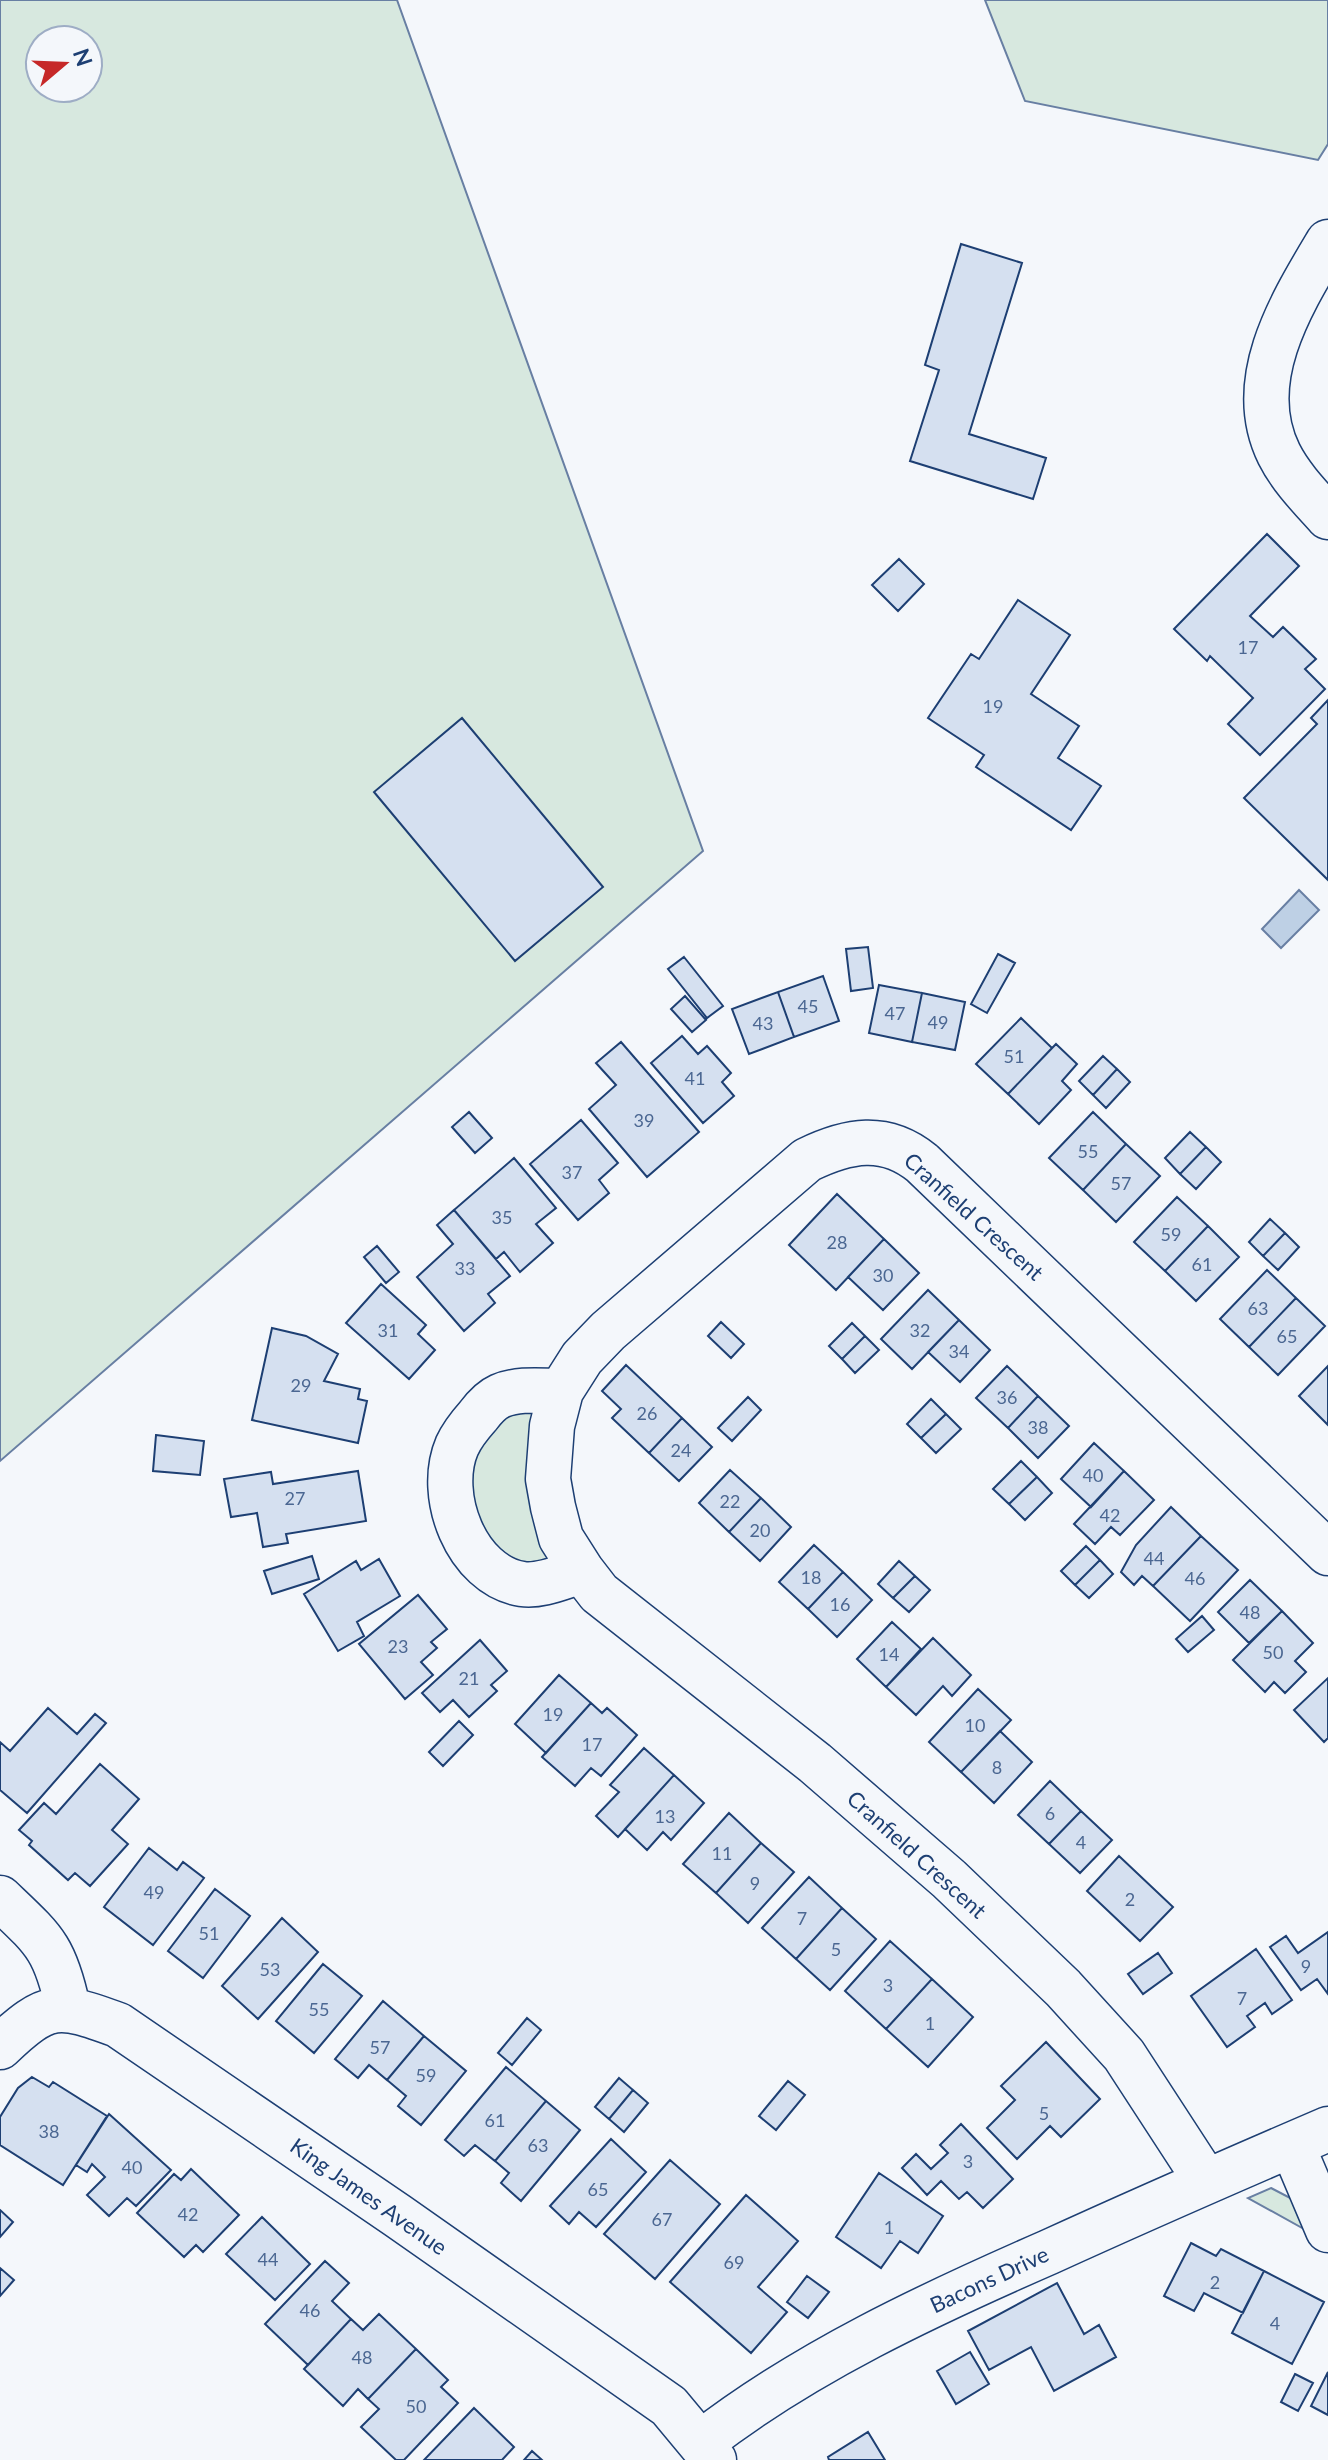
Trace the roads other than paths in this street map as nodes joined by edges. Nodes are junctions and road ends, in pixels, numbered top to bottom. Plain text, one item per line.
1 (1328, 242) edge
2 (1328, 517) edge
3 (561, 1391) junction
4 (1328, 1553) edge
5 (582, 1571) junction
6 (0, 1898) edge
7 (68, 2008) junction
8 (0, 2047) edge
9 (1310, 2137) edge
10 (1206, 2181) junction
11 (1328, 2230) edge
12 (708, 2451) edge

1 - 2 street
3 - 4 street, Cranfield Crescent
3 - 5 street, Cranfield Crescent
3 - 5 street
5 - 10 street, Cranfield Crescent
6 - 7 street
7 - 8 street
7 - 12 street, King James Avenue
9 - 10 street, Bacons Drive
9 - 11 street, Bacons Drive
10 - 12 street, Bacons Drive

